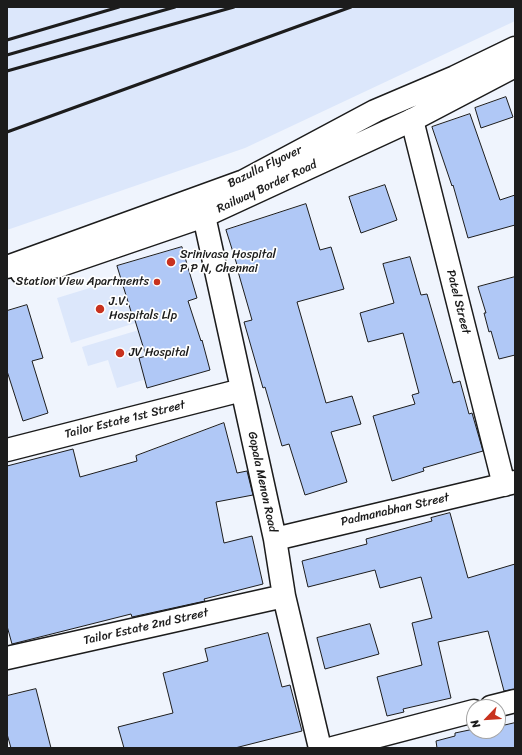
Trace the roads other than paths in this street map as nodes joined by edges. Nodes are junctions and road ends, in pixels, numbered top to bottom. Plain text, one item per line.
1 (515, 48) edge
2 (515, 66) edge
3 (412, 120) junction
4 (204, 216) junction
5 (12, 268) edge
6 (242, 390) junction
7 (7, 450) edge
8 (509, 484) edge
9 (275, 539) junction
10 (284, 596) junction
11 (7, 658) edge
12 (466, 713) edge
13 (320, 748) edge
14 (333, 748) edge

1 - 5 street, Bazulla Flyover
2 - 3 street, Railway Border Road
3 - 4 street, Railway Border Road
3 - 8 street, Patel Street
4 - 5 street, Railway Border Road
4 - 6 street, Gopala Menon Road
6 - 7 street, Tailor Estate 1st Street
6 - 9 street, Gopala Menon Road
8 - 9 street, Padmanabhan Street
9 - 10 street, Gopala Menon Road
10 - 11 street, Tailor Estate 2nd Street
10 - 13 street, Gopala Menon Road
12 - 14 street

